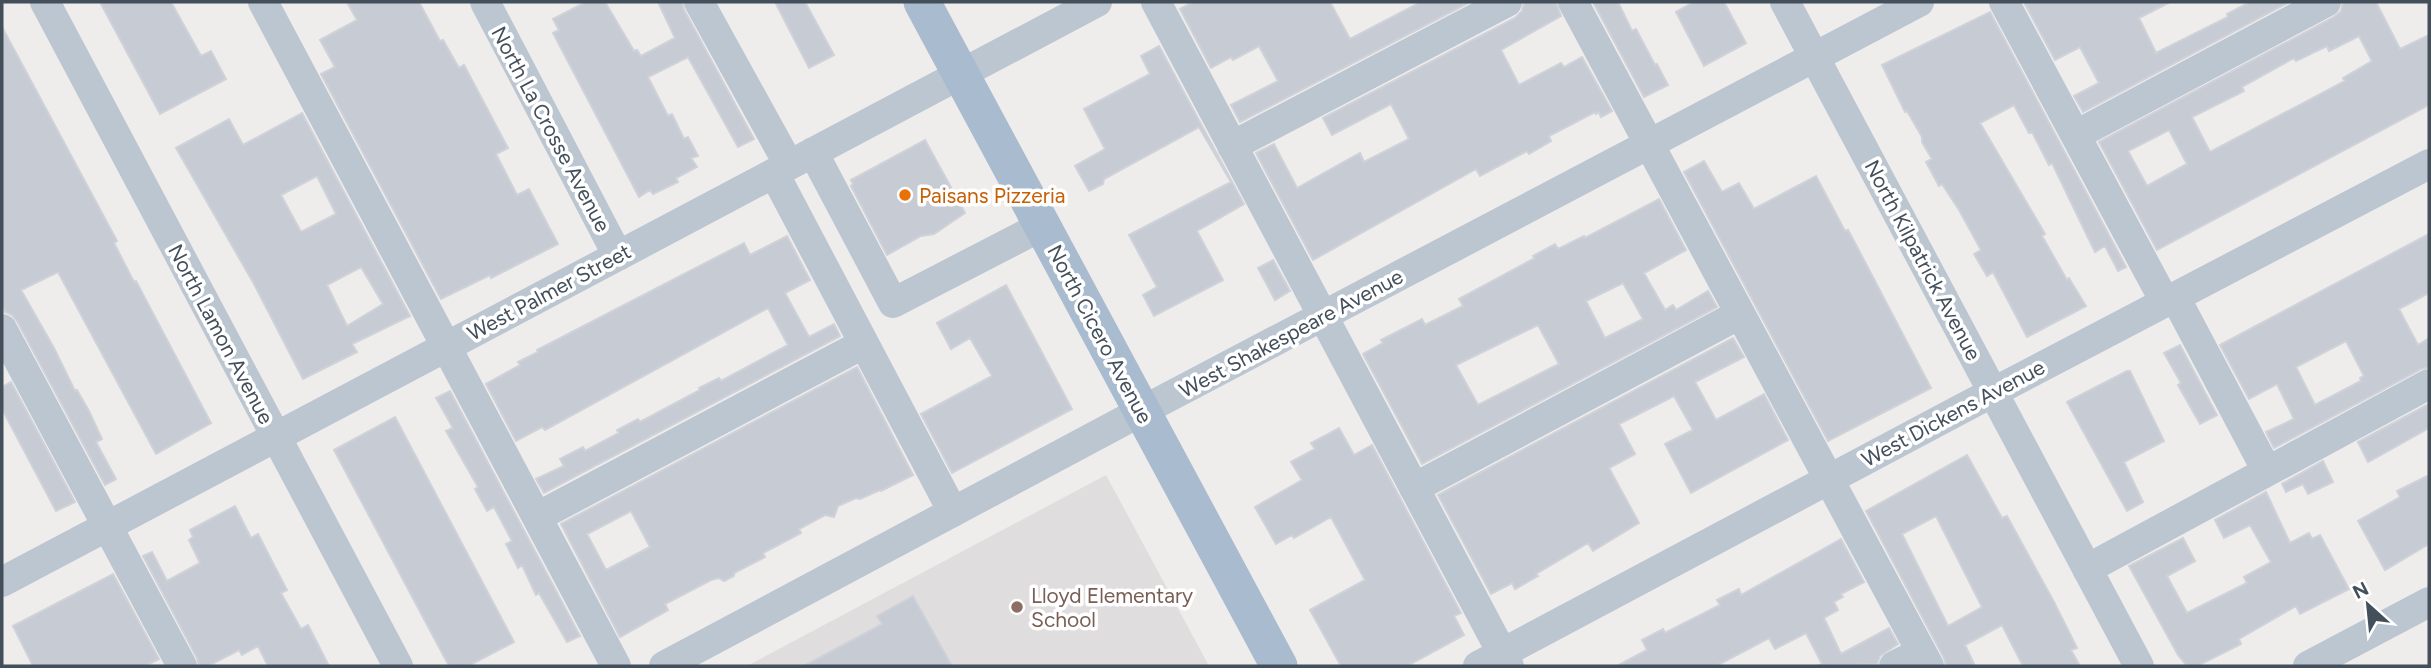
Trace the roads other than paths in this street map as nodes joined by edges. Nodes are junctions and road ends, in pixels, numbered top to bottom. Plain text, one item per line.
1 (45, 2) edge
2 (263, 2) edge
3 (485, 2) edge
4 (699, 2) edge
5 (922, 2) edge
6 (1097, 2) edge
7 (1156, 2) edge
8 (1507, 2) edge
9 (1573, 2) edge
10 (1785, 2) edge
11 (1919, 2) edge
12 (2004, 2) edge
13 (2326, 2) edge
14 (1815, 57) junction
15 (961, 74) junction
16 (2076, 135) junction
17 (1650, 144) junction
18 (1232, 146) junction
19 (792, 163) junction
20 (2426, 175) edge
21 (1042, 226) junction
22 (618, 256) junction
23 (2170, 299) junction
24 (1741, 314) junction
25 (1323, 316) junction
26 (2, 330) edge
27 (863, 344) junction
28 (446, 347) junction
29 (2429, 384) edge
30 (1993, 392) junction
31 (1142, 411) junction
32 (276, 437) junction
33 (2267, 471) junction
34 (1829, 479) junction
35 (1414, 488) junction
36 (953, 512) junction
37 (537, 517) junction
38 (107, 527) junction
39 (2087, 569) junction
40 (2, 582) edge
41 (2429, 602) edge
42 (1925, 659) edge
43 (1497, 662) edge
44 (182, 666) edge
45 (398, 666) edge
46 (616, 666) edge
47 (664, 666) edge
48 (1279, 666) edge
49 (1895, 666) edge
50 (2139, 666) edge
51 (2308, 666) edge

1 - 32 street, North Lamon Avenue
2 - 28 street
3 - 22 street, North La Crosse Avenue
4 - 19 street
5 - 15 main road, North Cicero Avenue
6 - 15 street, West Palmer Street
7 - 18 street
8 - 18 street
9 - 17 street
10 - 14 street, North Kilpatrick Avenue
11 - 14 street, West Shakespeare Avenue
12 - 16 street
13 - 16 street
14 - 17 street, West Shakespeare Avenue
14 - 30 street, North Kilpatrick Avenue
15 - 19 street, West Palmer Street
15 - 21 main road, North Cicero Avenue
16 - 23 street
17 - 24 street
17 - 25 street, West Shakespeare Avenue
18 - 25 street
19 - 21 street
19 - 22 street, West Palmer Street
19 - 27 street
20 - 23 street, West Dickens Avenue
21 - 31 main road, North Cicero Avenue
22 - 28 street, West Palmer Street
23 - 30 street, West Dickens Avenue
23 - 33 street
24 - 34 street
24 - 35 street
25 - 31 street, West Shakespeare Avenue
25 - 35 street
26 - 38 street
27 - 36 street
27 - 37 street
28 - 32 street, West Palmer Street
28 - 37 street
29 - 33 street
30 - 34 street, West Dickens Avenue
30 - 39 street, North Kilpatrick Avenue
31 - 36 street, West Shakespeare Avenue
31 - 48 main road, North Cicero Avenue
32 - 38 street, West Palmer Street
32 - 45 street, North Lamon Avenue
33 - 39 street
34 - 42 street
34 - 43 street, West Dickens Avenue
35 - 43 street
36 - 47 street, West Shakespeare Avenue
37 - 46 street
38 - 40 street, West Palmer Street
38 - 44 street
39 - 50 street, North Kilpatrick Avenue
41 - 51 street
42 - 49 street

